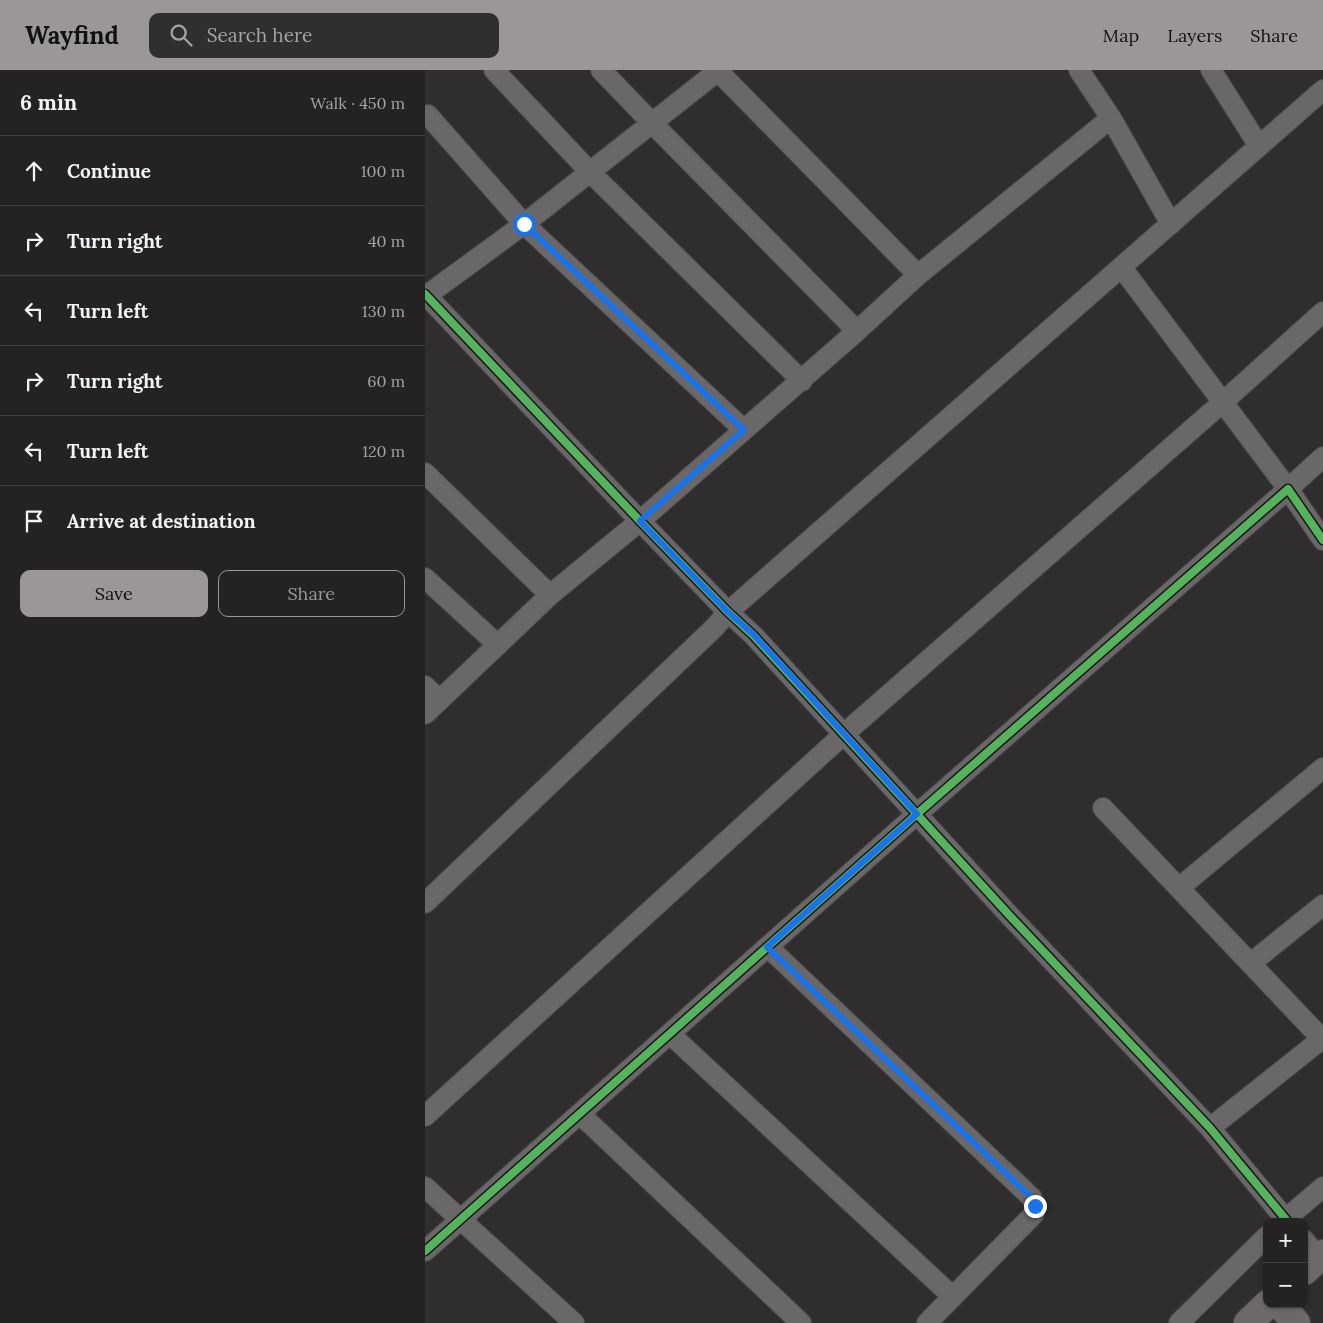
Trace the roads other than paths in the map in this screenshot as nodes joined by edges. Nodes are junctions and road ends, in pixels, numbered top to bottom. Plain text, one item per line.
1 (494, 70) edge
2 (601, 70) edge
3 (718, 70) edge
4 (1079, 70) edge
5 (1211, 70) edge
6 (1323, 90) edge
7 (429, 115) dead end
8 (1111, 118) junction
9 (652, 123) junction
10 (1259, 146) junction
11 (590, 172) junction
12 (524, 224) junction
13 (1171, 224) junction
14 (1122, 268) junction
15 (918, 275) junction
16 (426, 295) edge
17 (1323, 312) edge
18 (857, 331) junction
19 (802, 381) junction
20 (1223, 402) junction
21 (744, 430) junction
22 (1323, 457) edge
23 (425, 473) edge
24 (1288, 489) junction
25 (640, 521) junction
26 (1323, 540) edge
27 (425, 578) edge
28 (550, 595) junction
29 (728, 612) junction
30 (498, 645) junction
31 (430, 700) edge
32 (844, 734) junction
33 (1323, 768) edge
34 (1103, 808) dead end
35 (917, 814) junction
36 (1179, 888) junction
37 (425, 903) edge
38 (1323, 905) edge
39 (767, 947) junction
40 (1251, 963) junction
41 (670, 1034) junction
42 (1323, 1038) edge
43 (580, 1114) junction
44 (425, 1116) edge
45 (1210, 1128) junction
46 (425, 1187) edge
47 (1323, 1187) edge
48 (1283, 1218) edge
49 (1288, 1218) edge
50 (461, 1220) junction
51 (1263, 1240) edge
52 (425, 1251) edge
53 (953, 1297) junction
54 (1264, 1308) edge
55 (1283, 1308) edge
56 (574, 1323) edge
57 (801, 1323) edge
58 (927, 1323) edge
59 (1179, 1323) edge
60 (1248, 1323) edge
61 (1296, 1323) edge

1 - 11 street
2 - 9 street
3 - 9 street
3 - 15 street
4 - 8 street
5 - 10 street
6 - 10 street
7 - 12 street
8 - 13 street
8 - 15 street
9 - 11 street
9 - 18 street
10 - 13 street
11 - 12 street
11 - 19 street
12 - 16 street
12 - 21 street
13 - 14 street
14 - 20 street
14 - 29 street
15 - 18 street
16 - 25 street
17 - 20 street
18 - 19 street
19 - 21 street
20 - 24 street
20 - 32 street
21 - 25 street
22 - 24 street
23 - 28 street
24 - 26 street
24 - 35 street
25 - 28 street
25 - 29 street
27 - 30 street
28 - 30 street
29 - 32 street
29 - 37 street
30 - 31 street
32 - 35 street
32 - 44 street
33 - 36 street
34 - 36 street
35 - 39 street
35 - 45 street
36 - 40 street
38 - 40 street
39 - 41 street
39 - 53 street
40 - 42 street
41 - 43 street
41 - 53 street
42 - 45 street
43 - 50 street
43 - 57 street
45 - 48 street
46 - 50 street
47 - 49 street
50 - 52 street
50 - 56 street
51 - 59 street
53 - 58 street
54 - 60 main road
55 - 61 main road

